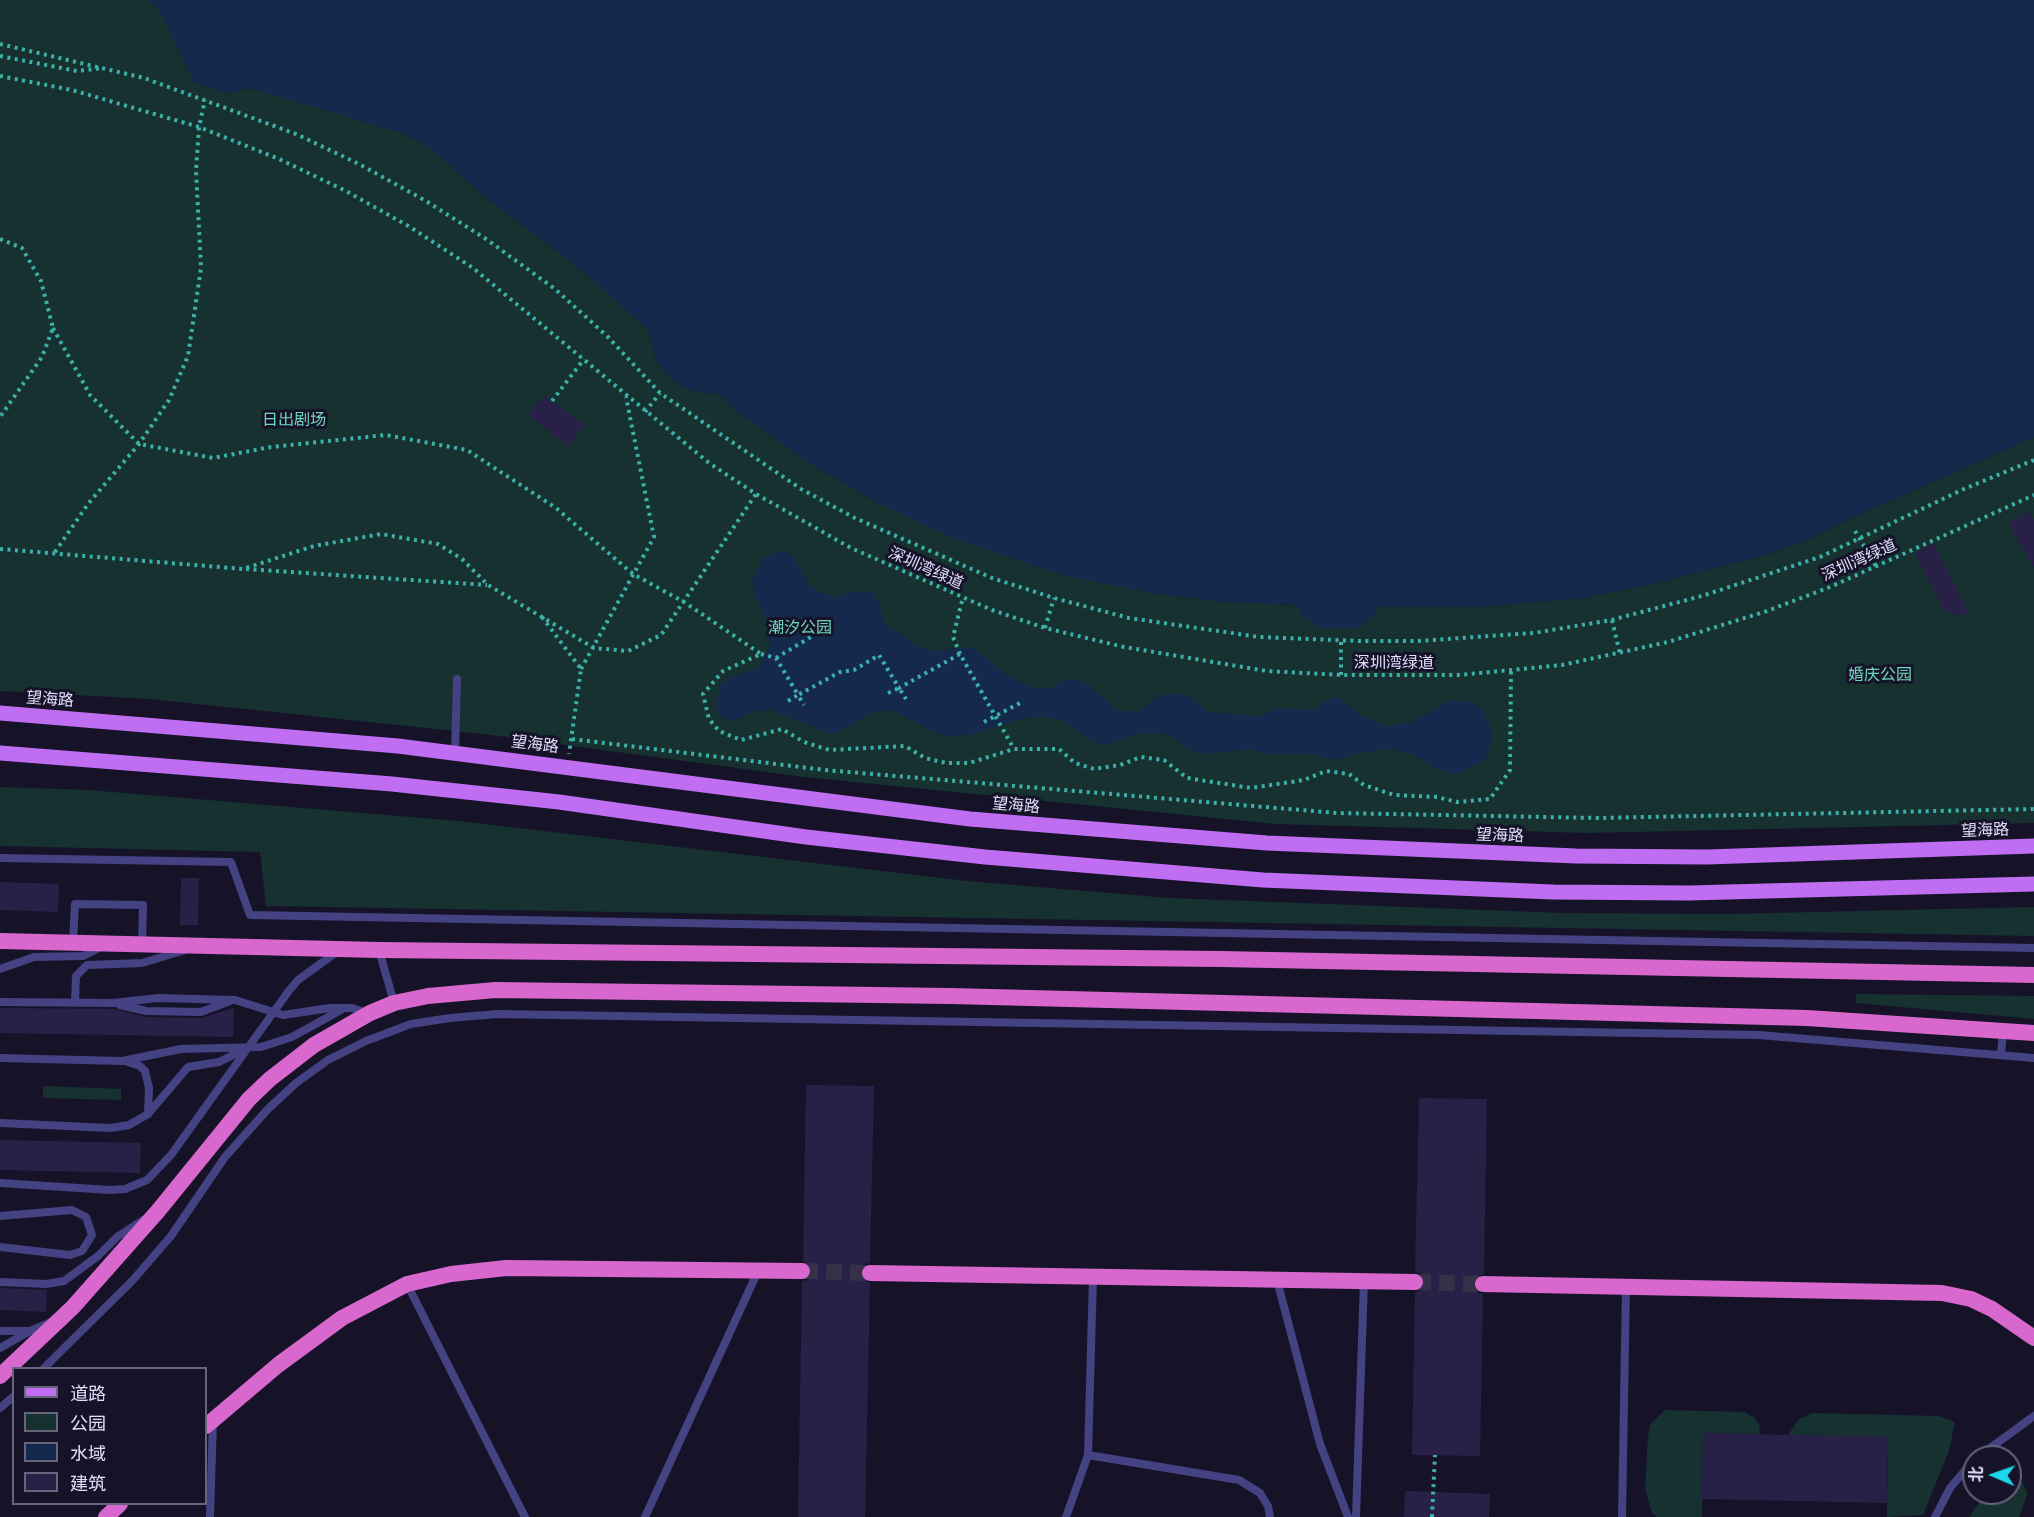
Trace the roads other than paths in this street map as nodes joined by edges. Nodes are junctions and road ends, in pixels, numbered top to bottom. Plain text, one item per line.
1 (457, 679) dead end
2 (0, 713) edge
3 (0, 753) edge
4 (455, 753) junction
5 (2034, 846) edge
6 (0, 858) edge
7 (2034, 884) edge
8 (0, 941) edge
9 (73, 943) junction
10 (107, 944) junction
11 (142, 944) junction
12 (200, 946) junction
13 (2034, 948) edge
14 (340, 949) junction
15 (379, 950) junction
16 (0, 969) edge
17 (2034, 975) edge
18 (235, 1000) junction
19 (75, 1001) junction
20 (0, 1002) edge
21 (113, 1003) junction
22 (394, 1003) junction
23 (344, 1008) junction
24 (274, 1012) junction
25 (370, 1013) junction
26 (2003, 1030) junction
27 (2034, 1033) edge
28 (246, 1049) junction
29 (2001, 1055) junction
30 (0, 1058) edge
31 (2034, 1058) edge
32 (122, 1061) junction
33 (148, 1114) junction
34 (0, 1123) edge
35 (0, 1183) edge
36 (158, 1211) junction
37 (0, 1216) edge
38 (0, 1247) edge
39 (758, 1271) junction
40 (802, 1271) tunnel mouth
41 (870, 1273) tunnel mouth
42 (1093, 1277) junction
43 (1277, 1280) junction
44 (1364, 1281) junction
45 (0, 1282) edge
46 (1415, 1282) tunnel mouth
47 (407, 1284) junction
48 (1484, 1284) tunnel mouth
49 (1626, 1286) junction
50 (73, 1307) junction
51 (0, 1330) edge
52 (30, 1331) junction
53 (2034, 1338) edge
54 (0, 1348) edge
55 (45, 1367) edge
56 (0, 1376) edge
57 (12, 1398) edge
58 (0, 1408) edge
59 (2034, 1416) edge
60 (209, 1423) edge
61 (1994, 1445) edge
62 (1088, 1455) junction
63 (1962, 1474) edge
64 (118, 1505) edge
65 (106, 1517) edge
66 (210, 1517) edge
67 (525, 1517) edge
68 (645, 1517) edge
69 (1065, 1517) edge
70 (1270, 1517) edge
71 (1348, 1517) edge
72 (1356, 1517) edge
73 (1623, 1517) edge
74 (1935, 1517) edge

1 - 4 lane
2 - 4 main road, 望海路
3 - 7 main road
4 - 5 main road, 望海路
6 - 13 lane
8 - 9 highway
9 - 10 highway
9 - 11 lane
10 - 11 highway
10 - 16 lane
11 - 12 highway
12 - 14 highway
12 - 19 lane
14 - 15 highway
14 - 24 lane
15 - 17 highway
15 - 22 lane
18 - 21 lane
18 - 21 lane
18 - 24 lane
19 - 20 lane
19 - 21 lane
22 - 25 highway
22 - 26 highway
23 - 24 lane
23 - 25 lane
23 - 28 lane
24 - 28 lane
25 - 36 highway
26 - 27 highway
26 - 29 lane
28 - 32 lane
28 - 33 lane
28 - 35 lane
29 - 31 lane
29 - 55 lane
30 - 32 lane
32 - 33 lane
33 - 34 lane
36 - 45 lane
36 - 50 highway
37 - 38 lane
39 - 40 highway
39 - 47 highway
39 - 68 lane
41 - 42 highway
42 - 43 highway
42 - 62 lane
43 - 44 highway
43 - 71 lane
44 - 46 highway
44 - 72 lane
47 - 60 highway
47 - 67 lane
48 - 49 highway
49 - 53 highway
49 - 73 lane
50 - 52 lane
50 - 56 highway
51 - 52 lane
52 - 54 lane
57 - 58 lane
59 - 61 lane
60 - 66 lane
62 - 69 lane
62 - 70 lane
63 - 74 lane
64 - 65 highway

